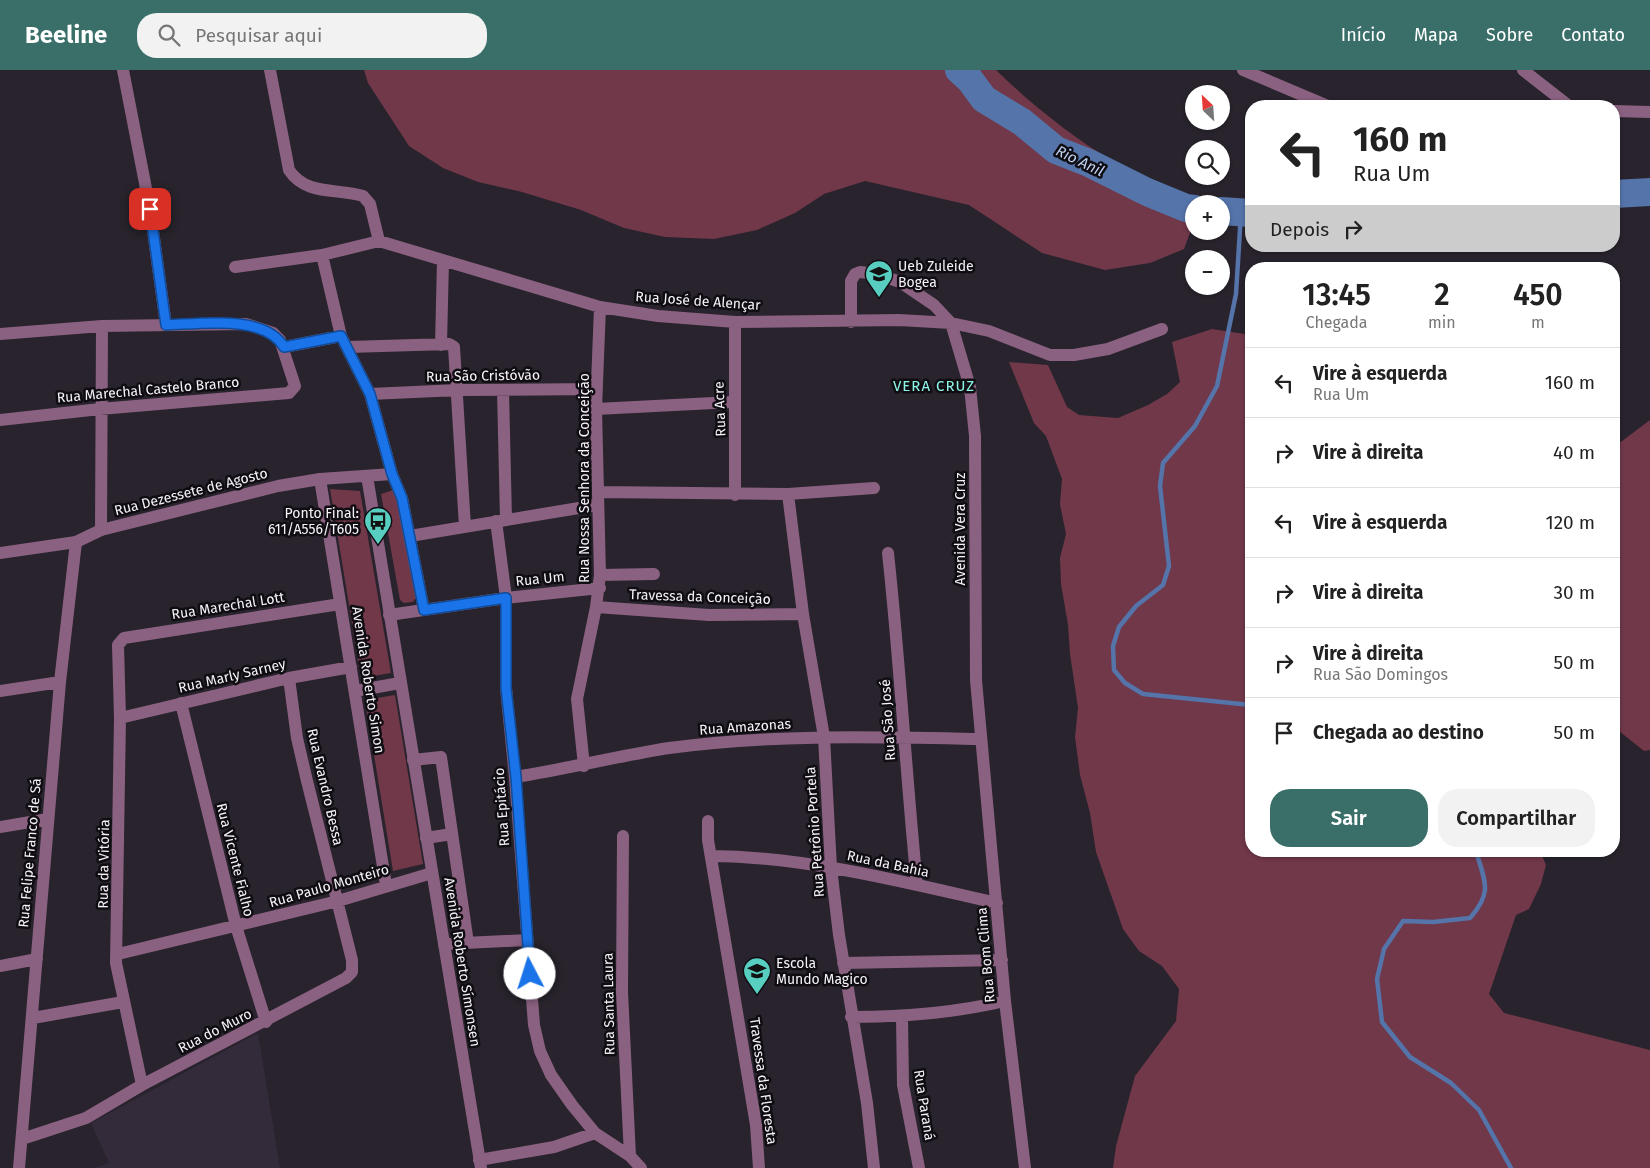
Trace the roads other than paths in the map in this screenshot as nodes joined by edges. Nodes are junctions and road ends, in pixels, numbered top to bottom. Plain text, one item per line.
1 (123, 70) edge
2 (270, 70) edge
3 (1243, 70) edge
4 (1523, 70) edge
5 (1314, 100) edge
6 (1561, 100) edge
7 (1620, 112) edge
8 (1650, 112) edge
9 (379, 241) junction
10 (322, 255) junction
11 (443, 260) junction
12 (235, 267) dead end
13 (600, 307) junction
14 (735, 322) junction
15 (851, 322) junction
16 (951, 323) junction
17 (166, 325) junction
18 (102, 326) junction
19 (1162, 329) dead end
20 (0, 334) edge
21 (344, 342) junction
22 (441, 344) junction
23 (284, 347) junction
24 (597, 389) junction
25 (458, 390) junction
26 (503, 390) junction
27 (370, 394) junction
28 (733, 402) junction
29 (100, 409) junction
30 (596, 409) junction
31 (0, 420) edge
32 (392, 474) junction
33 (367, 476) junction
34 (320, 480) junction
35 (874, 488) dead end
36 (788, 494) junction
37 (735, 495) junction
38 (598, 499) junction
39 (501, 520) junction
40 (465, 527) junction
41 (101, 530) junction
42 (410, 536) junction
43 (76, 542) junction
44 (888, 552) dead end
45 (0, 553) edge
46 (654, 574) dead end
47 (600, 575) junction
48 (600, 588) junction
49 (506, 598) junction
50 (340, 604) junction
51 (596, 607) junction
52 (424, 610) junction
53 (803, 614) junction
54 (389, 615) junction
55 (120, 640) joint
56 (351, 667) junction
57 (289, 678) junction
58 (60, 682) junction
59 (400, 684) junction
60 (0, 691) edge
61 (355, 692) junction
62 (181, 703) junction
63 (120, 718) junction
64 (824, 737) junction
65 (905, 738) junction
66 (980, 739) junction
67 (413, 760) junction
68 (584, 766) junction
69 (516, 777) junction
70 (48, 819) junction
71 (708, 821) dead end
72 (0, 828) edge
73 (452, 834) junction
74 (623, 836) dead end
75 (426, 838) junction
76 (712, 856) junction
77 (831, 868) junction
78 (432, 873) junction
79 (386, 885) junction
80 (917, 885) junction
81 (338, 901) junction
82 (997, 902) junction
83 (236, 926) junction
84 (527, 940) junction
85 (468, 943) junction
86 (444, 944) junction
87 (118, 954) junction
88 (37, 959) junction
89 (1002, 960) junction
90 (843, 963) junction
91 (0, 966) edge
92 (1005, 1001) junction
93 (123, 1002) junction
94 (851, 1017) junction
95 (902, 1017) junction
96 (33, 1018) junction
97 (266, 1022) junction
98 (142, 1085) junction
99 (595, 1133) junction
100 (22, 1139) junction
101 (630, 1156) junction
102 (480, 1164) edge
103 (19, 1168) edge
104 (641, 1168) edge
105 (759, 1168) edge
106 (874, 1168) edge
107 (919, 1168) edge
108 (1025, 1168) edge

1 - 17 street
2 - 9 street
3 - 5 street
4 - 6 street
7 - 8 street
9 - 10 street
9 - 11 street, Rua José de Alençar
10 - 12 street
10 - 21 street
11 - 13 street, Rua José de Alençar
11 - 22 street
13 - 14 street, Rua José de Alençar
13 - 24 street, Rua Nossa Senhora da Conceição
14 - 15 street, Rua José de Alençar
14 - 28 street, Rua Acre
15 - 16 street, Rua José de Alençar
15 - 16 street
16 - 19 street, Rua José de Alençar
16 - 66 street, Avenida Vera Cruz
17 - 18 street
17 - 23 street
18 - 20 street
18 - 29 street
21 - 22 street
21 - 23 street
21 - 27 street
22 - 25 street
23 - 29 street, Rua Marechal Castelo Branco
24 - 26 street, Rua São Cristóvão
24 - 30 street, Rua Nossa Senhora da Conceição
25 - 26 street, Rua São Cristóvão
25 - 27 street, Rua São Cristóvão
25 - 40 street
26 - 39 street, Rua Epitácio
27 - 32 street
28 - 30 street
28 - 37 street, Rua Acre
29 - 31 street, Rua Marechal Castelo Branco
29 - 41 street
30 - 38 street, Rua Nossa Senhora da Conceição
32 - 33 street, Rua Dezessete de Agosto
32 - 42 street
33 - 34 street, Rua Dezessete de Agosto
33 - 54 street, Avenida Roberto Símonsen
34 - 41 street, Rua Dezessete de Agosto
34 - 50 street, Avenida Roberto Simon
35 - 36 street
36 - 37 street
36 - 53 street, Rua Petrônio Portela
37 - 38 street
38 - 39 street
38 - 47 street, Rua Nossa Senhora da Conceição
39 - 40 street
39 - 49 street, Rua Epitácio
40 - 42 street
41 - 43 street, Rua Dezessete de Agosto
42 - 52 street
43 - 45 street, Rua Dezessete de Agosto
43 - 58 street, Rua Felipe Franco de Sá
44 - 65 street, Rua São José
46 - 47 street
47 - 48 street, Rua Nossa Senhora da Conceição
48 - 49 street, Rua Um
48 - 51 street, Rua Nossa Senhora da Conceição
49 - 52 street, Rua Um
49 - 69 street, Rua Epitácio
50 - 55 street, Rua Marechal Lott
50 - 56 street, Avenida Roberto Simon
51 - 53 street, Travessa da Conceição
51 - 68 street, Rua Nossa Senhora da Conceição
52 - 54 street
53 - 64 street, Rua Petrônio Portela
54 - 59 street, Avenida Roberto Símonsen
55 - 63 street, Rua da Vitória
56 - 57 street, Rua Marly Sarney
56 - 61 street, Avenida Roberto Simon
57 - 62 street, Rua Marly Sarney
57 - 81 street, Rua Evandro Bessa
58 - 60 street
58 - 70 street, Rua Felipe Franco de Sá
59 - 61 street
59 - 67 street, Avenida Roberto Símonsen
61 - 79 street, Avenida Roberto Simon
62 - 63 street, Rua Marly Sarney
62 - 83 street, Rua Vicente Fialho
63 - 87 street, Rua da Vitória
64 - 65 street, Rua Amazonas
64 - 68 street, Rua Amazonas
64 - 77 street, Rua Petrônio Portela
65 - 66 street, Rua Amazonas
65 - 80 street, Rua São José
66 - 82 street, Rua Bom Clima
67 - 73 street, Avenida Roberto Símonsen
67 - 75 street, Avenida Roberto Símonsen
68 - 69 street, Rua Amazonas
69 - 84 street, Rua Epitácio
70 - 72 street
70 - 88 street, Rua Felipe Franco de Sá
71 - 76 street, Travessa da Floresta
73 - 75 street
73 - 85 street, Avenida Roberto Símonsen
74 - 101 street, Rua Santa Laura
75 - 78 street, Avenida Roberto Símonsen
76 - 77 street, Rua da Bahia
76 - 105 street, Travessa da Floresta
77 - 80 street, Rua da Bahia
77 - 90 street, Rua Petrônio Portela
78 - 79 street, Rua Paulo Monteiro
78 - 86 street, Avenida Roberto Símonsen
79 - 81 street, Rua Paulo Monteiro
80 - 82 street, Rua da Bahia
81 - 83 street, Rua Paulo Monteiro
81 - 97 street, Rua do Muro
82 - 89 street, Rua Bom Clima
83 - 87 street, Rua Paulo Monteiro
83 - 97 street, Rua Vicente Fialho
84 - 85 street
84 - 99 street, Rua Epitácio
85 - 86 street
86 - 102 street, Avenida Roberto Símonsen
87 - 93 street, Rua da Vitória
88 - 91 street
88 - 96 street, Rua Felipe Franco de Sá
89 - 90 street
89 - 92 street, Rua Bom Clima
90 - 94 street, Rua Petrônio Portela
92 - 95 street
92 - 108 street, Rua Bom Clima
93 - 96 street
93 - 98 street, Rua da Vitória
94 - 95 street
94 - 106 street, Rua Petrônio Portela
95 - 107 street, Rua Paraná
96 - 100 street, Rua Felipe Franco de Sá
97 - 98 street, Rua do Muro
98 - 100 street, Rua do Muro
99 - 101 street
99 - 102 street
100 - 103 street, Rua Felipe Franco de Sá
101 - 104 street

